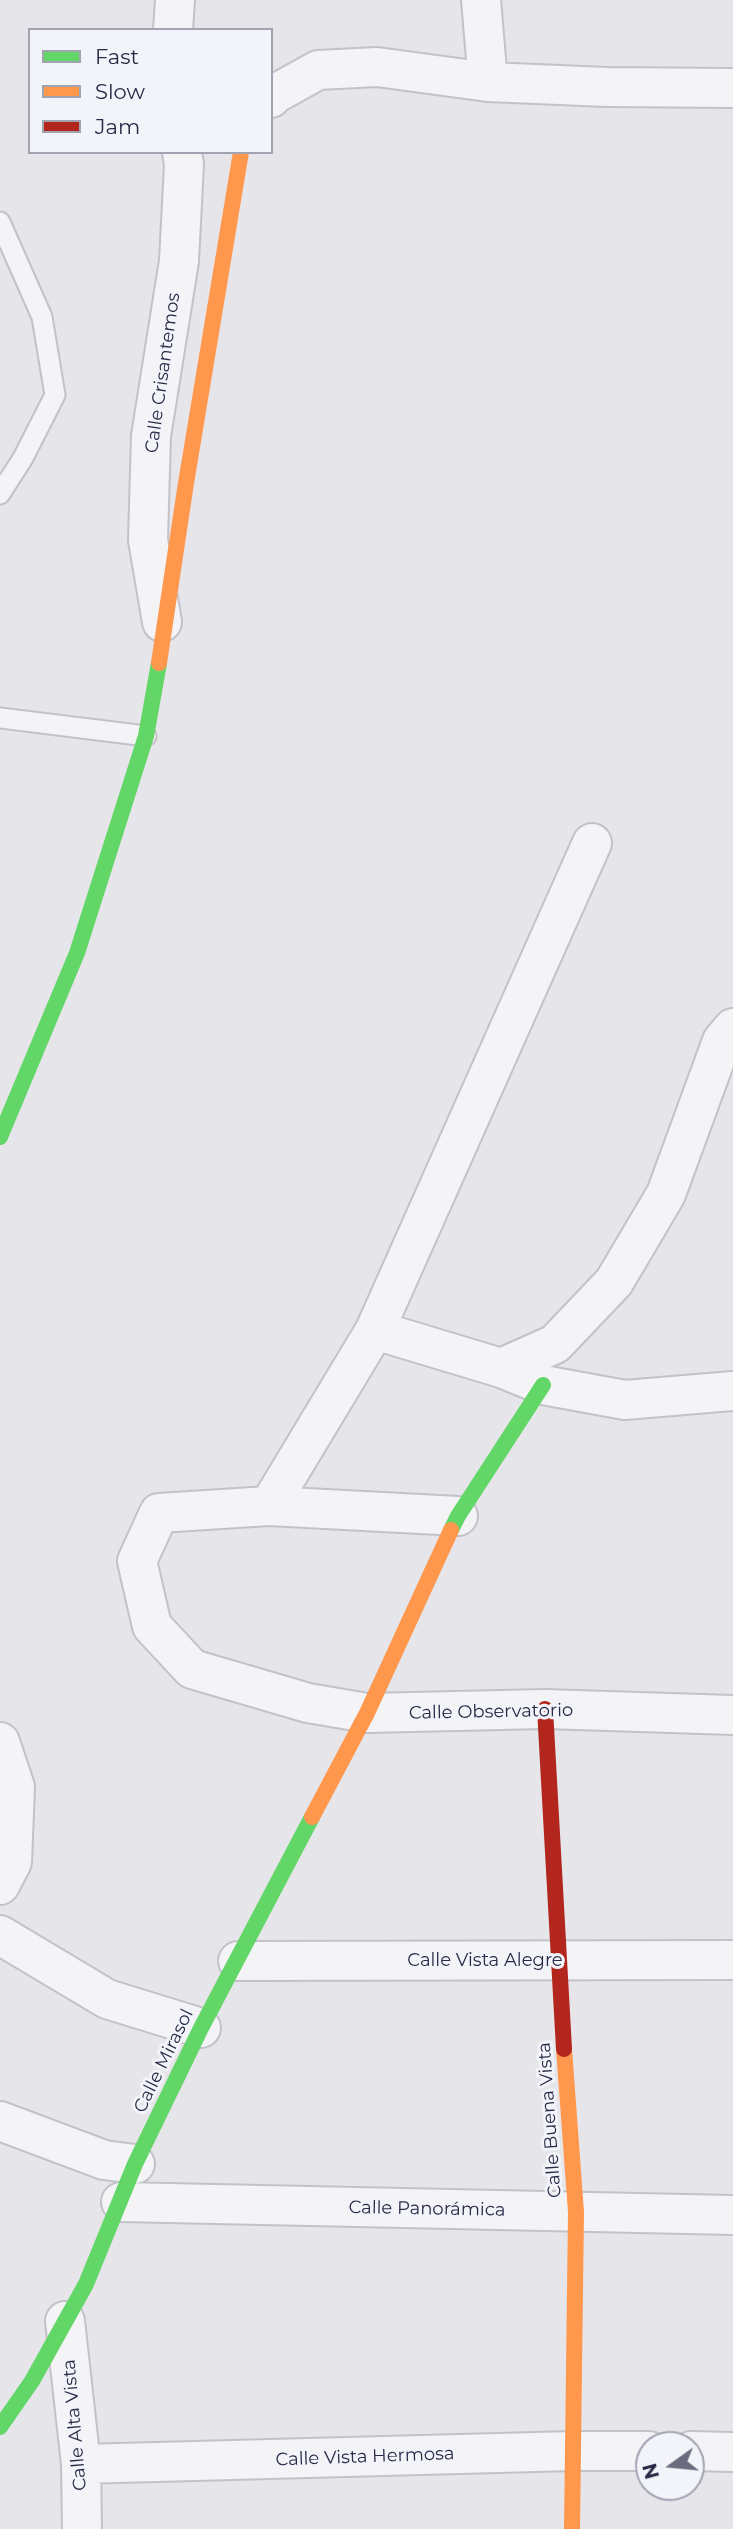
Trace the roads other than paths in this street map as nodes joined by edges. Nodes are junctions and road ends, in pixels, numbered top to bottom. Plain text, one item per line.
1 (175, 0) edge
2 (481, 0) edge
3 (173, 28) edge
4 (488, 82) junction
5 (733, 88) edge
6 (273, 95) edge
7 (182, 154) edge
8 (240, 154) edge
9 (0, 222) edge
10 (0, 494) edge
11 (164, 635) junction
12 (0, 718) edge
13 (146, 736) junction
14 (592, 844) dead end
15 (733, 1028) edge
16 (0, 1137) edge
17 (375, 1330) junction
18 (501, 1368) junction
19 (543, 1385) junction
20 (733, 1391) edge
21 (269, 1506) junction
22 (458, 1516) junction
23 (545, 1709) junction
24 (367, 1713) junction
25 (733, 1715) edge
26 (0, 1742) edge
27 (0, 1885) edge
28 (0, 1935) edge
29 (733, 1960) edge
30 (238, 1961) junction
31 (558, 1961) junction
32 (201, 2028) junction
33 (0, 2121) edge
34 (135, 2164) junction
35 (121, 2202) junction
36 (576, 2212) junction
37 (733, 2215) edge
38 (65, 2321) junction
39 (0, 2427) edge
40 (573, 2451) junction
41 (635, 2451) edge
42 (705, 2452) edge
43 (733, 2452) edge
44 (81, 2465) junction
45 (82, 2529) edge
46 (572, 2529) edge

1 - 3 street
2 - 4 street
4 - 5 street
4 - 6 street
7 - 11 street, Calle Crisantemos
8 - 11 street
9 - 10 lane
11 - 13 street
12 - 13 lane
13 - 16 street
14 - 17 street
15 - 18 street
17 - 18 street
17 - 21 street
18 - 19 street
19 - 20 street
19 - 22 street, Calle Mirasol
21 - 22 street
21 - 24 street, Calle Observatorio
22 - 24 street, Calle Mirasol
23 - 24 street, Calle Observatorio
23 - 25 street, Calle Observatorio
23 - 31 street, Calle Buena Vista
24 - 30 street, Calle Mirasol
26 - 27 street
28 - 32 street
29 - 31 street, Calle Vista Alegre
30 - 31 street, Calle Vista Alegre
30 - 32 street, Calle Mirasol
31 - 36 street, Calle Buena Vista
32 - 34 street, Calle Mirasol
33 - 34 street
34 - 35 street, Calle Mirasol
35 - 36 street, Calle Panorámica
35 - 38 street, Calle Mirasol
36 - 37 street, Calle Panorámica
36 - 40 street, Calle Buena Vista
38 - 39 street, Calle Mirasol
38 - 44 street, Calle Alta Vista
40 - 41 street, Calle Vista Hermosa
40 - 44 street, Calle Vista Hermosa
40 - 46 street, Calle Buena Vista
42 - 43 street
44 - 45 street, Calle Alta Vista

